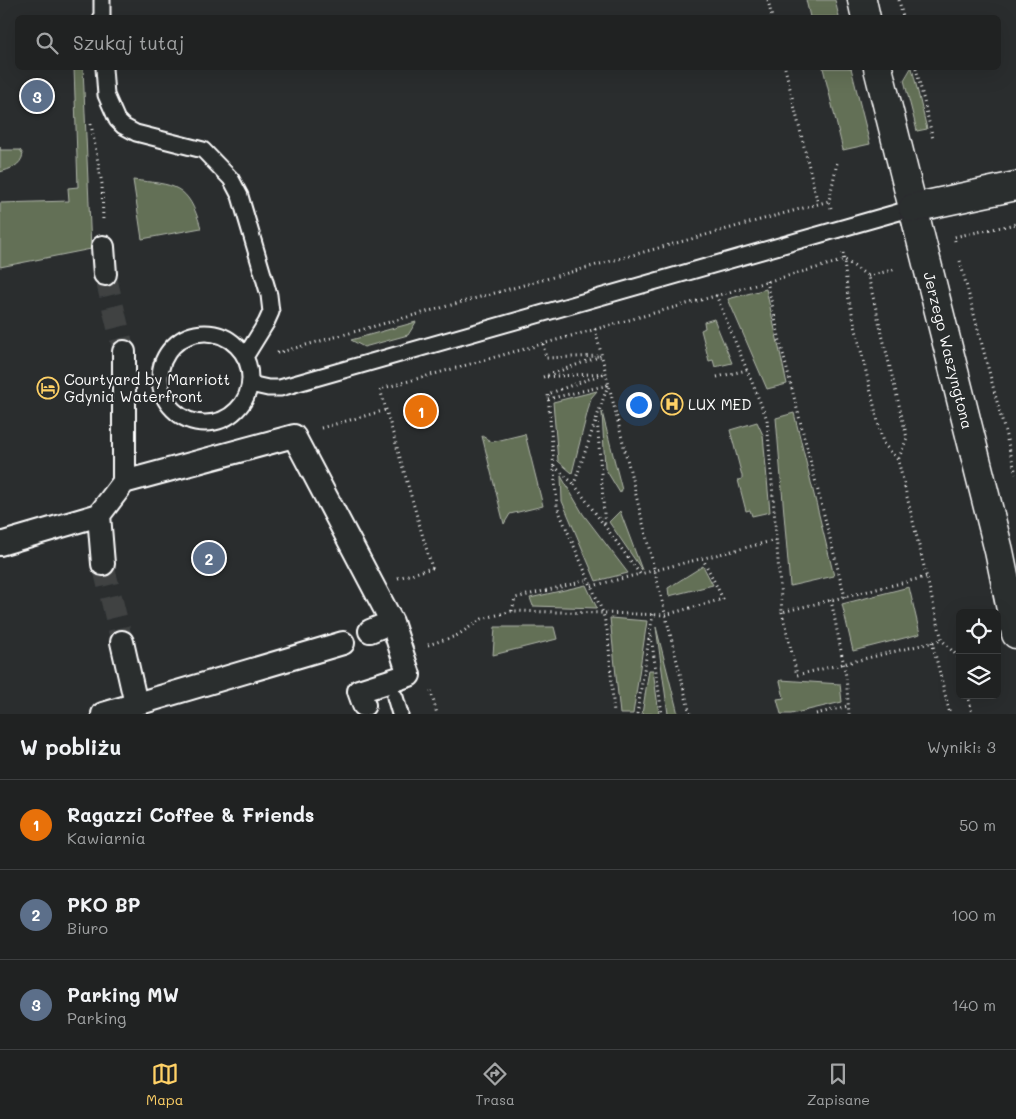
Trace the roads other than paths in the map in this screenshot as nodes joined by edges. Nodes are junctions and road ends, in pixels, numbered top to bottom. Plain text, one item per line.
1 (102, 0) edge
2 (862, 0) edge
3 (102, 15) edge
4 (865, 15) edge
5 (104, 70) edge
6 (878, 70) edge
7 (1016, 186) edge
8 (913, 208) junction
9 (103, 247) road end
10 (105, 274) tunnel mouth
11 (124, 352) tunnel mouth
12 (245, 357) junction
13 (250, 384) junction
14 (124, 482) junction
15 (99, 515) junction
16 (0, 544) edge
17 (103, 564) tunnel mouth
18 (392, 622) junction
19 (370, 631) dead end
20 (1016, 634) edge
21 (122, 642) tunnel mouth
22 (343, 643) dead end
23 (395, 697) dead end
24 (136, 704) junction
25 (364, 706) dead end
26 (103, 714) edge
27 (400, 714) edge

1 - 3 lane
2 - 4 street
5 - 12 lane
6 - 8 street, Jerzego Waszyngtona
7 - 8 street
8 - 13 lane
8 - 20 street, Jerzego Waszyngtona
9 - 10 street
11 - 14 street
12 - 13 lane
12 - 13 lane
14 - 15 street
14 - 18 street
15 - 16 street
15 - 17 street
18 - 19 street
18 - 25 street
21 - 24 street
22 - 24 street
23 - 27 lane
24 - 26 street

